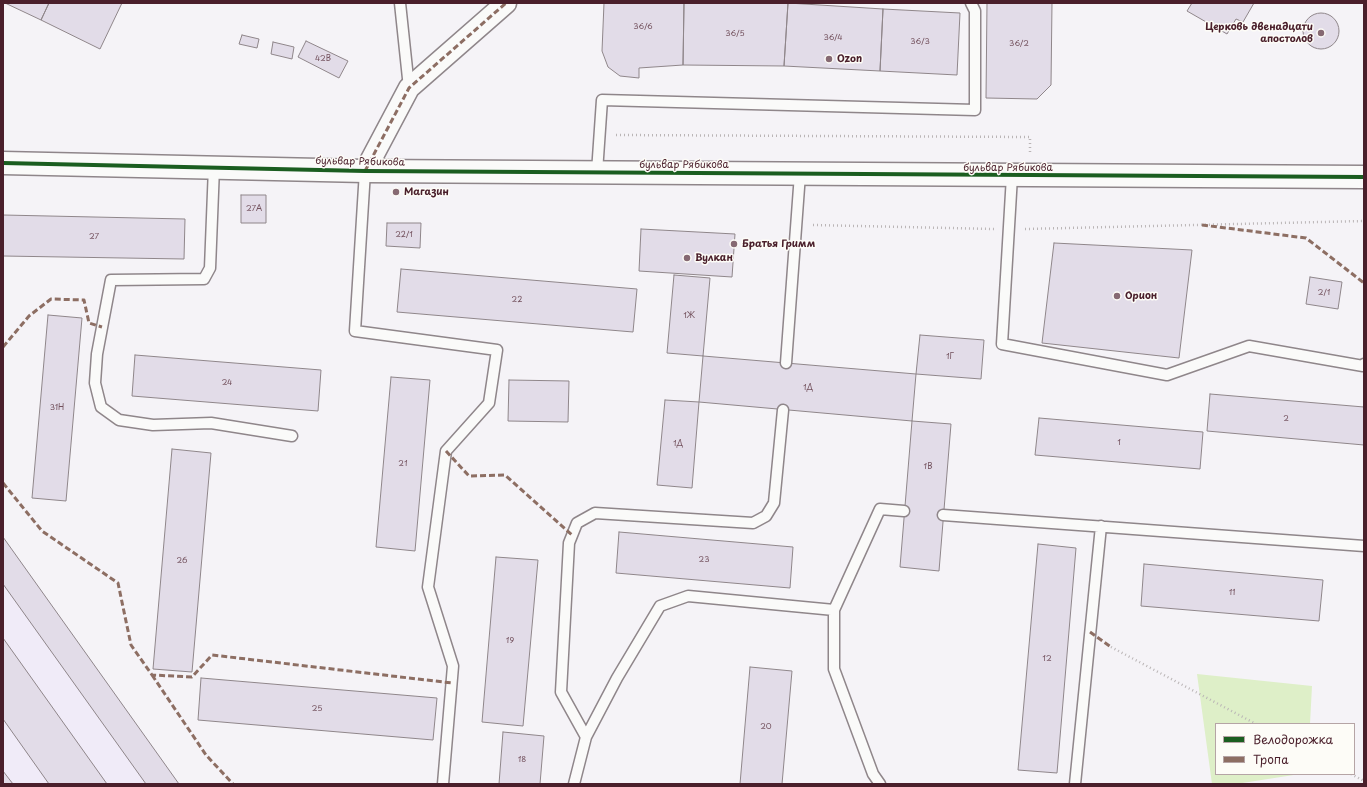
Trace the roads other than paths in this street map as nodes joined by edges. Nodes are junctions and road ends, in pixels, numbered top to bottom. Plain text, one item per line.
1 (400, 3) edge
2 (506, 3) edge
3 (971, 3) edge
4 (409, 88) junction
5 (3, 163) edge
6 (214, 167) junction
7 (365, 171) junction
8 (597, 172) junction
9 (800, 174) junction
10 (1012, 176) junction
11 (1364, 177) edge
12 (786, 363) dead end
13 (1364, 364) edge
14 (783, 410) dead end
15 (292, 436) dead end
16 (904, 511) dead end
17 (943, 515) dead end
18 (1101, 526) junction
19 (1364, 546) edge
20 (834, 610) junction
21 (586, 737) junction
22 (443, 784) edge
23 (574, 784) edge
24 (880, 784) edge
25 (1075, 784) edge

1 - 4 lane
2 - 4 street
3 - 8 lane
4 - 7 street
5 - 6 street, бульвар Рябикова
6 - 7 street, бульвар Рябикова
6 - 15 lane
7 - 8 street, бульвар Рябикова
7 - 22 lane
8 - 9 street, бульвар Рябикова
9 - 10 street, бульвар Рябикова
9 - 12 lane
10 - 11 street, бульвар Рябикова
10 - 13 lane
14 - 21 lane
16 - 20 lane
17 - 18 lane
18 - 19 lane
18 - 25 lane
20 - 21 lane
20 - 24 lane
21 - 23 lane

